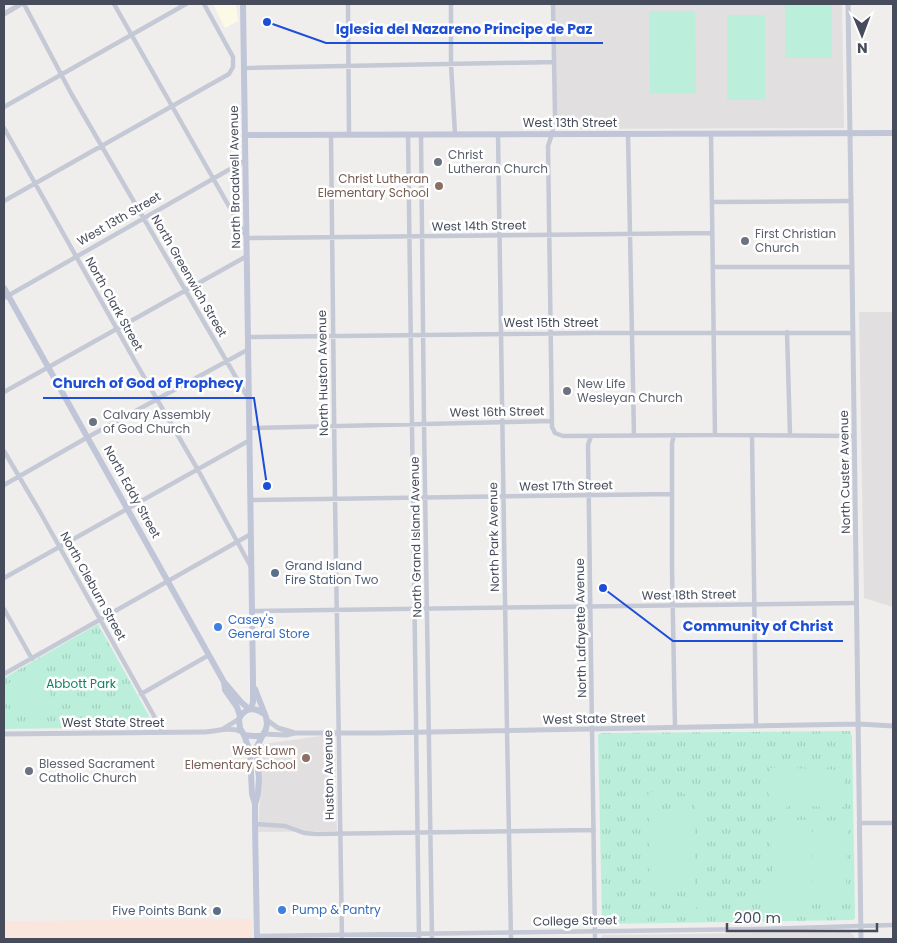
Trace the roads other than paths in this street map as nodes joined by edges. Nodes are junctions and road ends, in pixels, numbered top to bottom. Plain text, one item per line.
1 (23, 4) edge
2 (114, 4) edge
3 (186, 4) edge
4 (204, 4) edge
5 (243, 4) edge
6 (348, 4) edge
7 (451, 4) edge
8 (553, 4) edge
9 (848, 4) edge
10 (4, 14) edge
11 (131, 35) junction
12 (554, 62) junction
13 (452, 64) junction
14 (348, 66) junction
15 (244, 68) junction
16 (61, 74) junction
17 (171, 106) junction
18 (4, 107) edge
19 (4, 128) edge
20 (893, 133) edge
21 (349, 134) junction
22 (408, 134) junction
23 (421, 134) junction
24 (455, 134) junction
25 (498, 134) junction
26 (552, 134) junction
27 (628, 134) junction
28 (711, 134) junction
29 (849, 134) junction
30 (246, 135) junction
31 (331, 135) junction
32 (102, 146) junction
33 (246, 160) junction
34 (213, 178) junction
35 (35, 184) junction
36 (4, 201) edge
37 (851, 201) junction
38 (712, 202) junction
39 (144, 218) junction
40 (712, 233) junction
41 (549, 234) junction
42 (630, 234) junction
43 (500, 235) junction
44 (422, 236) junction
45 (409, 237) junction
46 (247, 238) junction
47 (332, 238) junction
48 (247, 256) junction
49 (76, 257) junction
50 (713, 267) junction
51 (852, 267) junction
52 (4, 288) edge
53 (185, 290) junction
54 (6, 297) edge
55 (116, 328) junction
56 (787, 332) junction
57 (550, 333) junction
58 (632, 333) junction
59 (714, 333) junction
60 (853, 333) junction
61 (501, 334) junction
62 (410, 335) junction
63 (423, 335) junction
64 (333, 336) junction
65 (249, 337) junction
66 (249, 350) junction
67 (226, 362) junction
68 (48, 366) junction
69 (4, 392) edge
70 (157, 399) junction
71 (249, 401) junction
72 (552, 421) junction
73 (502, 422) junction
74 (424, 423) junction
75 (412, 424) junction
76 (334, 425) junction
77 (249, 428) junction
78 (674, 435) junction
79 (715, 435) junction
80 (752, 435) junction
81 (790, 435) junction
82 (591, 436) junction
83 (634, 436) junction
84 (854, 436) junction
85 (88, 437) junction
86 (250, 440) junction
87 (4, 451) edge
88 (198, 470) junction
89 (19, 476) junction
90 (4, 485) edge
91 (672, 494) junction
92 (589, 496) junction
93 (504, 497) junction
94 (413, 498) junction
95 (425, 498) junction
96 (334, 499) junction
97 (250, 500) junction
98 (128, 508) junction
99 (251, 534) junction
100 (237, 542) junction
101 (59, 546) junction
102 (252, 568) junction
103 (4, 578) edge
104 (168, 581) junction
105 (856, 603) junction
106 (754, 604) junction
107 (673, 606) junction
108 (590, 607) junction
109 (505, 608) junction
110 (4, 609) edge
111 (427, 609) junction
112 (336, 610) junction
113 (415, 610) junction
114 (252, 611) junction
115 (100, 620) junction
116 (209, 655) junction
117 (32, 659) junction
118 (4, 674) edge
119 (253, 680) junction
120 (224, 682) junction
121 (141, 694) junction
122 (250, 709) junction
123 (239, 717) junction
124 (266, 717) junction
125 (858, 724) junction
126 (756, 726) junction
127 (893, 726) edge
128 (675, 728) junction
129 (593, 729) junction
130 (222, 730) junction
131 (507, 730) junction
132 (162, 732) junction
133 (416, 732) junction
134 (429, 732) junction
135 (295, 733) junction
136 (338, 733) junction
137 (4, 734) edge
138 (243, 734) junction
139 (263, 735) junction
140 (255, 805) junction
141 (859, 823) junction
142 (893, 823) edge
143 (255, 824) junction
144 (594, 830) junction
145 (509, 831) junction
146 (417, 833) junction
147 (430, 833) junction
148 (340, 834) junction
149 (893, 925) edge
150 (861, 926) junction
151 (595, 931) junction
152 (511, 932) junction
153 (419, 933) junction
154 (432, 933) junction
155 (257, 937) edge
156 (342, 937) edge
157 (419, 939) edge
158 (432, 939) edge
159 (511, 939) edge
160 (595, 939) edge
161 (861, 939) edge

1 - 10 street
1 - 16 street, North Greenwich Street
2 - 11 street
3 - 11 street
4 - 17 street
5 - 15 main road, North Broadwell Avenue
6 - 14 street
7 - 13 street
8 - 12 street
9 - 29 street, North Custer Avenue
11 - 16 street
11 - 17 street
12 - 13 street
12 - 26 street
13 - 14 street
13 - 24 street
14 - 15 street
14 - 21 street
15 - 30 main road, North Broadwell Avenue
16 - 18 street
16 - 32 street, North Greenwich Street
17 - 32 street
17 - 34 street
19 - 35 street, North Clark Street
20 - 29 main road, West 13th Street
21 - 22 main road, West 13th Street
21 - 31 main road, West 13th Street
22 - 23 main road, West 13th Street
22 - 45 street, North Grand Island Avenue
23 - 24 main road, West 13th Street
23 - 44 street, North Grand Island Avenue
24 - 25 main road, West 13th Street
25 - 26 main road, West 13th Street
25 - 43 street, North Park Avenue
26 - 27 main road, West 13th Street
26 - 41 street
27 - 28 main road, West 13th Street
27 - 42 street
28 - 29 main road, West 13th Street
28 - 38 street
29 - 37 street, North Custer Avenue
30 - 31 main road, West 13th Street
30 - 33 main road, North Broadwell Avenue
31 - 47 street, North Huston Avenue
32 - 35 street
32 - 39 street, North Greenwich Street
33 - 34 street, West 13th Street
33 - 46 main road, North Broadwell Avenue
34 - 39 street, West 13th Street
34 - 46 street
35 - 36 street
35 - 49 street, North Clark Street
37 - 38 street
37 - 51 street, North Custer Avenue
38 - 40 street
39 - 49 street, West 13th Street
39 - 53 street, North Greenwich Street
40 - 42 street, West 14th Street
40 - 50 street
41 - 42 street, West 14th Street
41 - 43 street, West 14th Street
41 - 57 street
42 - 58 street
43 - 44 street, West 14th Street
43 - 61 street, North Park Avenue
44 - 45 street, West 14th Street
44 - 63 street, North Grand Island Avenue
45 - 47 street, West 14th Street
45 - 62 street, North Grand Island Avenue
46 - 47 street, West 14th Street
46 - 48 main road, North Broadwell Avenue
47 - 64 street, North Huston Avenue
48 - 53 street
48 - 65 main road, North Broadwell Avenue
49 - 54 street, West 13th Street
49 - 55 street, North Clark Street
50 - 51 street
50 - 59 street
51 - 60 street, North Custer Avenue
52 - 54 main road, North Eddy Street
53 - 55 street
53 - 67 street, North Greenwich Street
54 - 68 main road, North Eddy Street
55 - 68 street
55 - 70 street, North Clark Street
56 - 59 street, West 15th Street
56 - 60 street, West 15th Street
56 - 81 street
57 - 58 street, West 15th Street
57 - 61 street, West 15th Street
57 - 72 street
58 - 59 street, West 15th Street
58 - 83 street
59 - 79 street
60 - 84 street, North Custer Avenue
61 - 63 street, West 15th Street
61 - 73 street, North Park Avenue
62 - 63 street, West 15th Street
62 - 64 street, West 15th Street
62 - 75 street, North Grand Island Avenue
63 - 74 street, North Grand Island Avenue
64 - 65 street, West 15th Street
64 - 76 street, North Huston Avenue
65 - 66 main road, North Broadwell Avenue
66 - 67 street
66 - 71 main road, North Broadwell Avenue
67 - 70 street
67 - 71 street, North Greenwich Street
68 - 69 street
68 - 85 main road, North Eddy Street
70 - 85 street
70 - 88 street, North Clark Street
71 - 77 main road, North Broadwell Avenue
72 - 73 street, West 16th Street
72 - 82 street, West 16th Street
73 - 74 street, West 16th Street
73 - 93 street, North Park Avenue
74 - 75 street, West 16th Street
74 - 95 street, North Grand Island Avenue
75 - 76 street, West 16th Street
75 - 94 street, North Grand Island Avenue
76 - 77 street, West 16th Street
76 - 96 street, North Huston Avenue
77 - 86 main road, North Broadwell Avenue
78 - 79 street, West 16th Street
78 - 83 street, West 16th Street
78 - 91 street
79 - 80 street, West 16th Street
80 - 81 street, West 16th Street
80 - 106 street
81 - 84 street, West 16th Street
82 - 83 street, West 16th Street
82 - 92 street, North Lafayette Avenue
84 - 105 street, North Custer Avenue
85 - 89 street
85 - 98 main road, North Eddy Street
86 - 88 street
86 - 97 main road, North Broadwell Avenue
87 - 89 street, North Cleburn Street
88 - 98 street
88 - 100 street, North Clark Street
89 - 90 street
89 - 101 street, North Cleburn Street
91 - 92 street, West 17th Street
91 - 107 street
92 - 93 street, West 17th Street
92 - 108 street, North Lafayette Avenue
93 - 95 street, West 17th Street
93 - 109 street, North Park Avenue
94 - 95 street, West 17th Street
94 - 96 street, West 17th Street
94 - 113 street, North Grand Island Avenue
95 - 111 street, North Grand Island Avenue
96 - 97 street, West 17th Street
96 - 112 street, North Huston Avenue
97 - 99 main road, North Broadwell Avenue
98 - 101 street
98 - 104 main road, North Eddy Street
99 - 100 street
99 - 102 main road, North Broadwell Avenue
100 - 102 street, North Clark Street
100 - 104 street
101 - 103 street
101 - 115 street, North Cleburn Street
102 - 114 main road, North Broadwell Avenue
104 - 115 street
104 - 116 main road, North Eddy Street
105 - 106 street, West 18th Street
105 - 125 street, North Custer Avenue
106 - 107 street, West 18th Street
106 - 126 street
107 - 108 street, West 18th Street
107 - 128 street
108 - 109 street, West 18th Street
108 - 129 street, North Lafayette Avenue
109 - 111 street, West 18th Street
109 - 131 street, North Park Avenue
110 - 117 street
111 - 113 street, West 18th Street
111 - 134 street, North Grand Island Avenue
112 - 113 street, West 18th Street
112 - 114 street, West 18th Street
112 - 136 street, Huston Avenue
113 - 133 street, North Grand Island Avenue
114 - 119 main road, North Broadwell Avenue
115 - 117 street
115 - 121 street, North Cleburn Street
116 - 120 main road, North Eddy Street
116 - 121 street
117 - 118 street
119 - 122 main road, North Broadwell Avenue
119 - 124 main road, North Broadwell Avenue
120 - 122 main road, North Eddy Street
120 - 123 main road, North Eddy Street
121 - 132 street, North Cleburn Street
122 - 123 main road
122 - 124 main road
123 - 130 street, West State Street
123 - 138 main road
124 - 135 street, West State Street
124 - 139 main road
125 - 126 street, West State Street
125 - 127 street, West State Street
125 - 141 street, North Custer Avenue
126 - 128 street, West State Street
128 - 129 street, West State Street
129 - 131 street, West State Street
129 - 144 street, North Lafayette Avenue
130 - 132 street, West State Street
130 - 138 street, West State Street
131 - 134 street, West State Street
131 - 145 street, North Park Avenue
132 - 137 street, West State Street
133 - 134 street, West State Street
133 - 136 street, West State Street
133 - 146 street, North Grand Island Avenue
134 - 147 street, North Grand Island Avenue
135 - 136 street, West State Street
135 - 139 street, West State Street
136 - 148 street, Huston Avenue
138 - 139 main road
138 - 140 main road
139 - 140 main road
140 - 143 main road
141 - 142 street
141 - 150 street, North Custer Avenue
143 - 148 street
143 - 155 main road
144 - 145 street
144 - 151 street, North Lafayette Avenue
145 - 147 street
145 - 152 street, North Park Avenue
146 - 147 street
146 - 148 street
146 - 153 street, North Grand Island Avenue
147 - 154 street, North Grand Island Avenue
148 - 156 street, Huston Avenue
149 - 150 street, College Street
150 - 151 street, College Street
150 - 161 street, North Custer Avenue
151 - 152 street, College Street
151 - 160 street, North Lafayette Avenue
152 - 154 street, College Street
152 - 159 street, North Park Avenue
153 - 154 street, College Street
153 - 156 street, College Street
153 - 157 street, North Grand Island Avenue
154 - 158 street, North Grand Island Avenue
155 - 156 street, College Street

